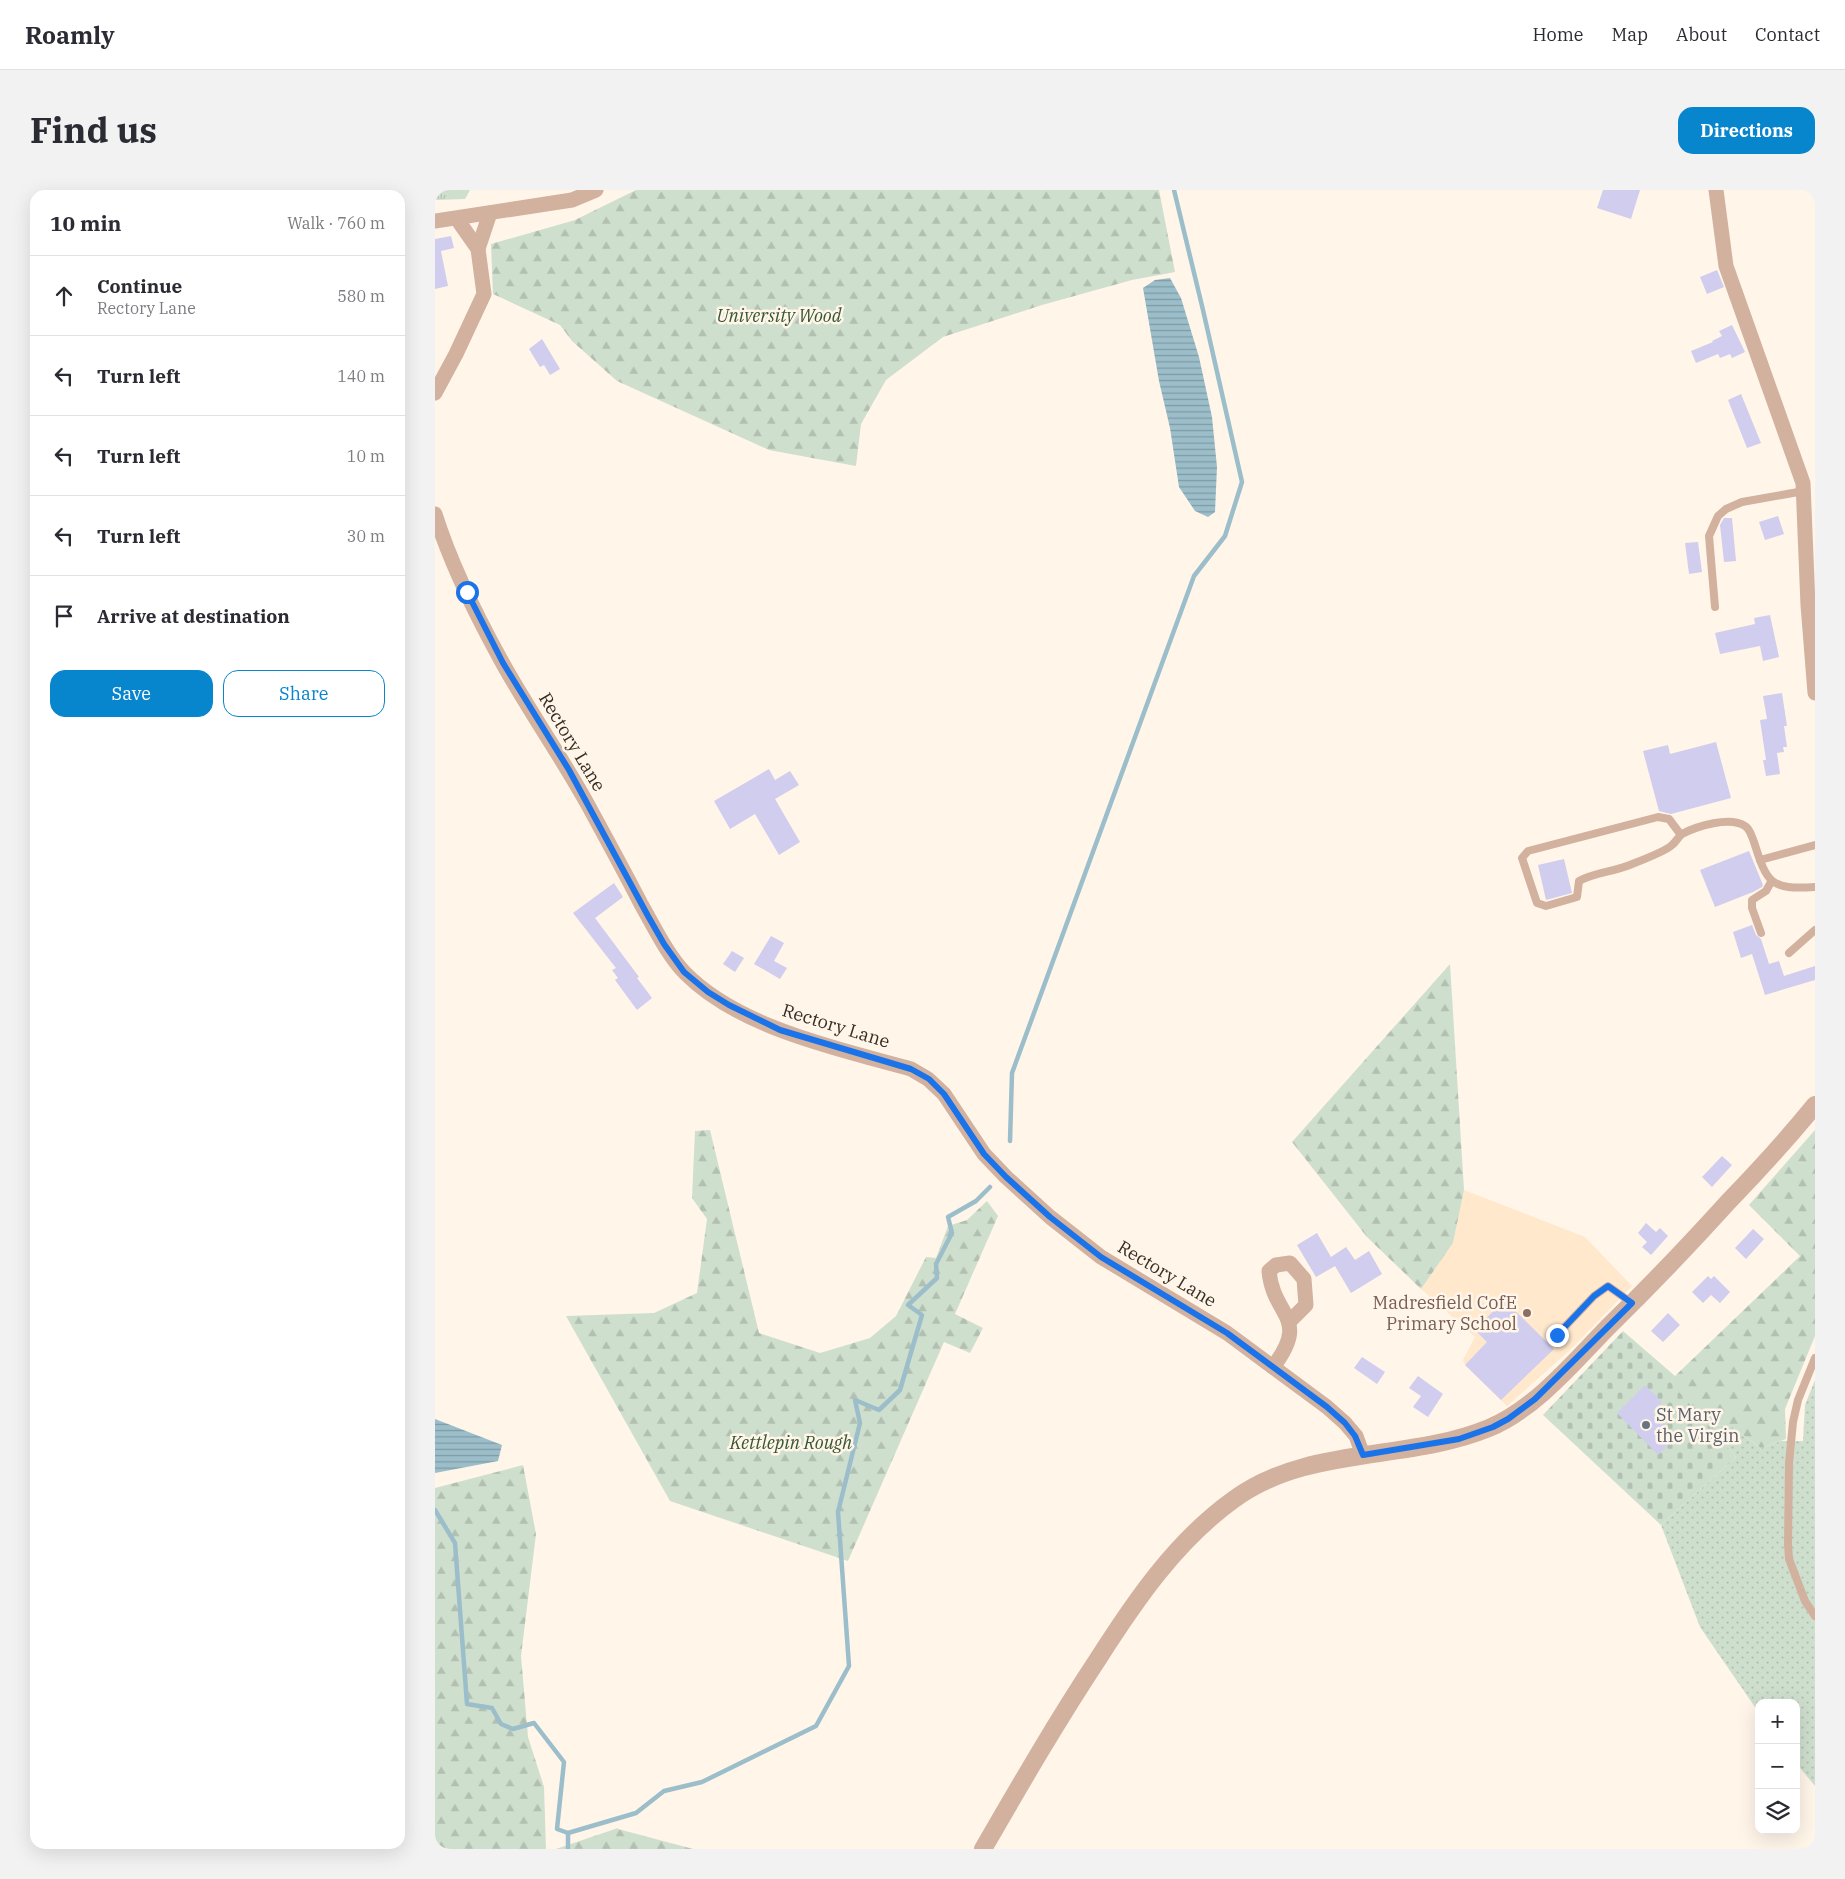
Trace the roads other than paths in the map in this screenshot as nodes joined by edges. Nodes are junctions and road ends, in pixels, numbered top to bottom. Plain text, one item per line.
1 (596, 190) edge
2 (1716, 190) edge
3 (490, 214) junction
4 (457, 219) junction
5 (435, 221) edge
6 (478, 249) junction
7 (435, 393) edge
8 (1804, 491) junction
9 (435, 514) edge
10 (1715, 607) dead end
11 (1815, 693) edge
12 (1681, 835) junction
13 (1815, 845) edge
14 (1760, 860) junction
15 (1771, 882) junction
16 (1815, 887) edge
17 (1815, 930) edge
18 (1761, 933) dead end
19 (1789, 954) dead end
20 (1815, 1105) edge
21 (1632, 1303) junction
22 (1289, 1322) dead end
23 (1557, 1335) dead end
24 (1815, 1358) edge
25 (1273, 1367) junction
26 (1363, 1455) junction
27 (1815, 1616) edge
28 (983, 1849) edge

1 - 3 street
2 - 8 street
3 - 4 street
3 - 6 street
4 - 5 street
4 - 6 street
6 - 7 street
8 - 10 lane
8 - 11 street
9 - 25 street, Rectory Lane
12 - 12 lane
12 - 14 lane
13 - 14 lane
14 - 15 lane
15 - 16 lane
15 - 18 lane
17 - 19 lane
20 - 21 street
21 - 23 lane
21 - 26 street
22 - 25 street
24 - 27 lane
25 - 26 street, Rectory Lane
26 - 28 street

